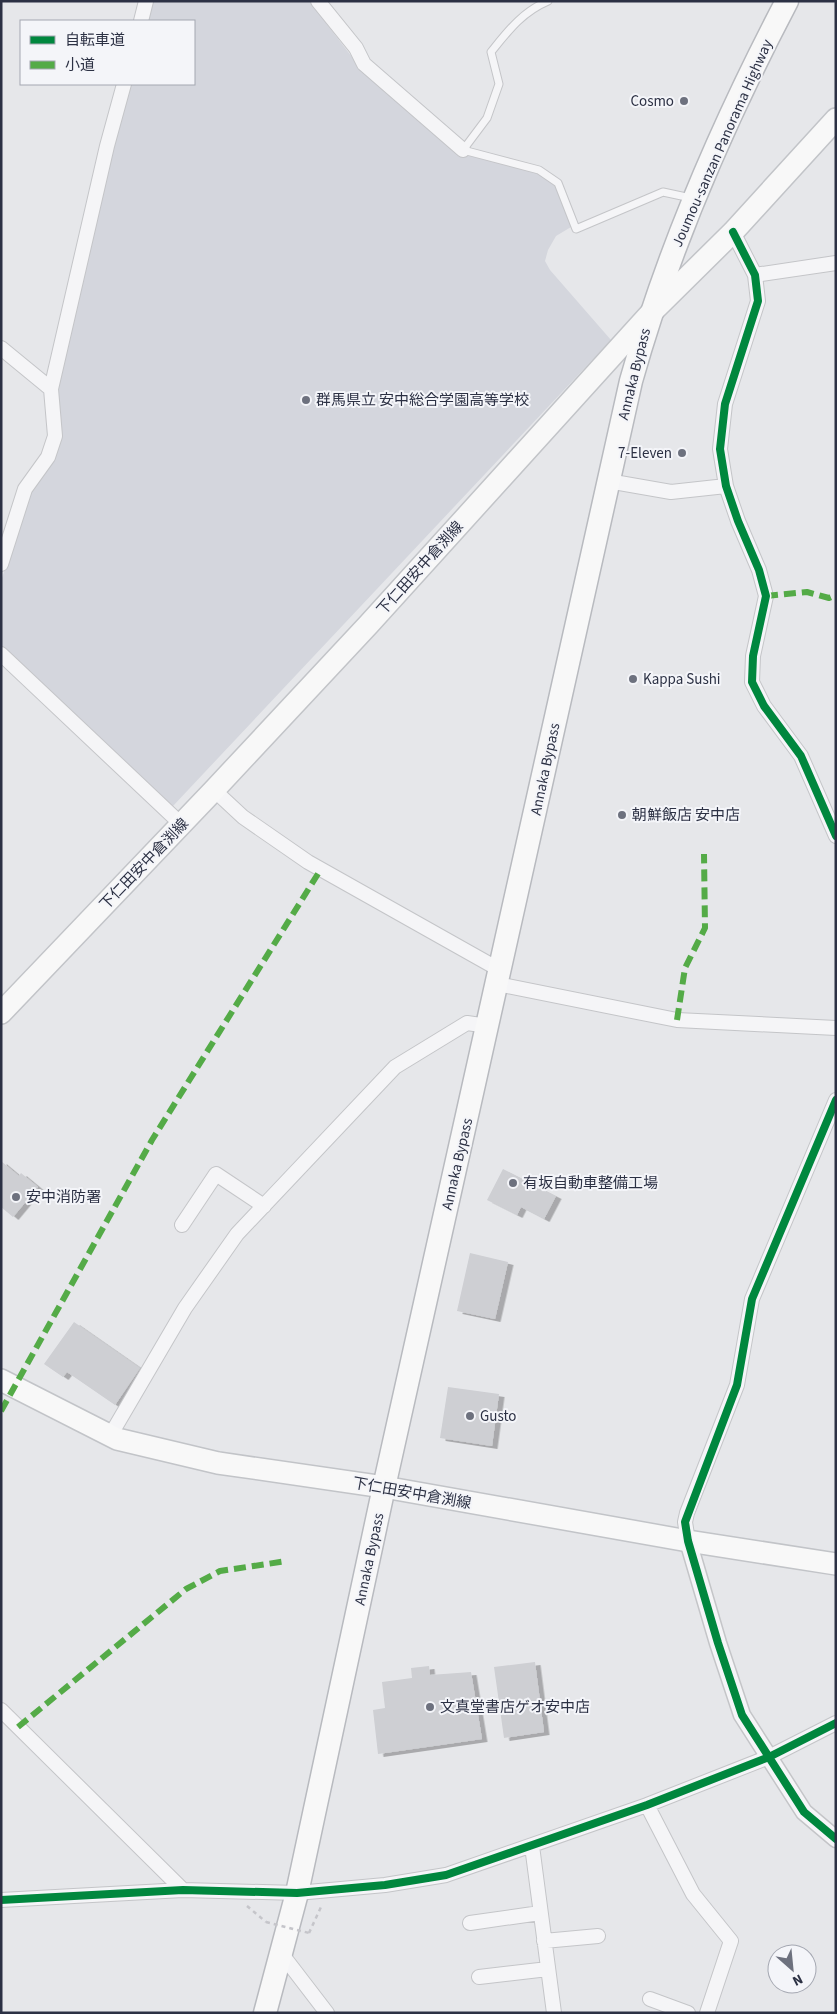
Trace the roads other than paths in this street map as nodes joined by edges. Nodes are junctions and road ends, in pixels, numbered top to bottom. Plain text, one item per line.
1 (146, 1) edge
2 (318, 1) edge
3 (548, 1) edge
4 (787, 1) edge
5 (141, 20) edge
6 (124, 85) edge
7 (836, 119) edge
8 (462, 150) junction
9 (694, 198) junction
10 (733, 232) junction
11 (836, 263) edge
12 (755, 275) junction
13 (649, 315) junction
14 (1, 348) edge
15 (52, 389) junction
16 (608, 481) junction
17 (726, 486) junction
18 (1, 564) edge
19 (1, 654) edge
20 (214, 790) junction
21 (181, 824) junction
22 (836, 836) edge
23 (499, 977) junction
24 (1, 1013) edge
25 (488, 1026) junction
26 (836, 1028) edge
27 (836, 1100) edge
28 (264, 1206) junction
29 (182, 1226) dead end
30 (1, 1380) edge
31 (110, 1436) junction
32 (384, 1487) junction
33 (688, 1541) junction
34 (836, 1564) edge
35 (1, 1710) edge
36 (836, 1723) edge
37 (769, 1756) junction
38 (647, 1805) junction
39 (836, 1839) edge
40 (532, 1846) junction
41 (183, 1890) junction
42 (297, 1893) junction
43 (1, 1900) edge
44 (540, 1912) junction
45 (470, 1923) dead end
46 (598, 1936) dead end
47 (544, 1941) junction
48 (281, 1953) junction
49 (548, 1969) junction
50 (479, 1977) dead end
51 (650, 1999) dead end
52 (265, 2013) edge
53 (326, 2013) edge
54 (554, 2013) edge
55 (688, 2013) edge
56 (707, 2013) edge

1 - 5 street
2 - 8 street
3 - 8 lane
4 - 9 highway, Joumou-sanzan Panorama Highway
6 - 15 street
7 - 10 main road, 下仁田安中倉渕線
8 - 9 lane
9 - 13 highway, Joumou-sanzan Panorama Highway
10 - 12 street
10 - 13 main road, 下仁田安中倉渕線
11 - 12 street
12 - 17 street
13 - 16 highway, Annaka Bypass
13 - 20 main road, 下仁田安中倉渕線
14 - 15 street
15 - 18 street
16 - 17 street
16 - 23 highway, Annaka Bypass
17 - 22 street
19 - 21 street
20 - 21 main road, 下仁田安中倉渕線
20 - 23 street
21 - 24 main road, 下仁田安中倉渕線
23 - 25 highway, Annaka Bypass
23 - 26 street
25 - 28 street
25 - 32 highway, Annaka Bypass
27 - 33 street
28 - 29 street
28 - 31 street
30 - 31 main road, 下仁田安中倉渕線
31 - 32 main road, 下仁田安中倉渕線
32 - 33 main road, 下仁田安中倉渕線
32 - 42 highway, Annaka Bypass
33 - 34 main road, 下仁田安中倉渕線
33 - 37 street
35 - 41 street
36 - 37 street
37 - 38 street
37 - 39 street
38 - 40 street
38 - 56 street
40 - 42 street
40 - 44 street
41 - 42 street
41 - 43 street
42 - 48 highway, Annaka Bypass
44 - 45 street
44 - 47 street
46 - 47 street
47 - 49 street
48 - 52 highway, Annaka Bypass
48 - 53 street
49 - 50 street
49 - 54 street
51 - 55 street

